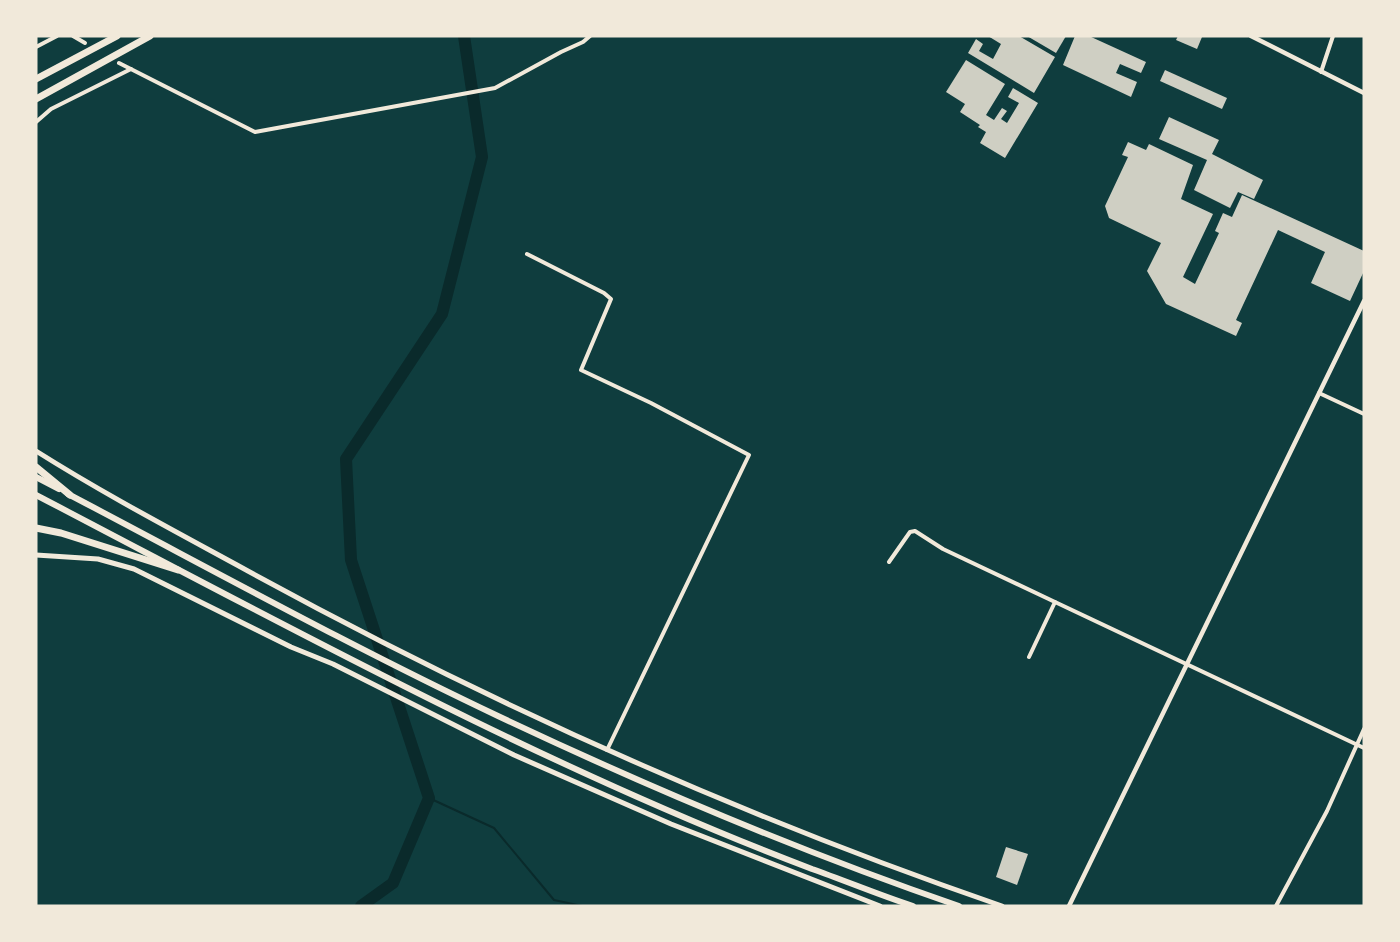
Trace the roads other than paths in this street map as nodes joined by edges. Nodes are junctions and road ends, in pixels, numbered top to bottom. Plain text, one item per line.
1 (57, 36) edge
2 (74, 36) edge
3 (117, 36) edge
4 (150, 36) edge
5 (590, 36) edge
6 (1251, 36) edge
7 (1333, 36) edge
8 (79, 38) edge
9 (85, 43) dead end
10 (36, 47) edge
11 (119, 63) dead end
12 (130, 69) junction
13 (1321, 72) junction
14 (36, 79) edge
15 (1364, 93) edge
16 (36, 99) edge
17 (36, 122) edge
18 (527, 254) dead end
19 (1364, 301) edge
20 (1319, 393) junction
21 (1364, 414) edge
22 (36, 451) edge
23 (36, 467) edge
24 (36, 477) edge
25 (36, 495) edge
26 (70, 495) junction
27 (36, 528) edge
28 (36, 555) edge
29 (889, 562) dead end
30 (178, 570) junction
31 (1055, 603) junction
32 (1029, 657) dead end
33 (1187, 663) junction
34 (1364, 729) edge
35 (1356, 745) junction
36 (1364, 748) edge
37 (606, 750) junction
38 (879, 906) edge
39 (913, 906) edge
40 (959, 906) edge
41 (1002, 906) edge
42 (1069, 906) edge
43 (1276, 906) edge

1 - 10 street
2 - 8 street
3 - 14 highway
4 - 16 highway
5 - 12 street
6 - 13 street
7 - 13 street
8 - 9 street
11 - 12 street
12 - 17 street
13 - 15 street
18 - 37 street
19 - 20 street
20 - 21 street
20 - 33 street
22 - 37 main road
23 - 26 highway
24 - 26 main road
25 - 30 main road
26 - 40 main road
27 - 30 highway
28 - 38 main road
29 - 31 street
30 - 39 main road
31 - 32 street
31 - 33 street
33 - 35 street
33 - 42 street
34 - 35 street
35 - 36 street
35 - 43 street
37 - 41 main road

